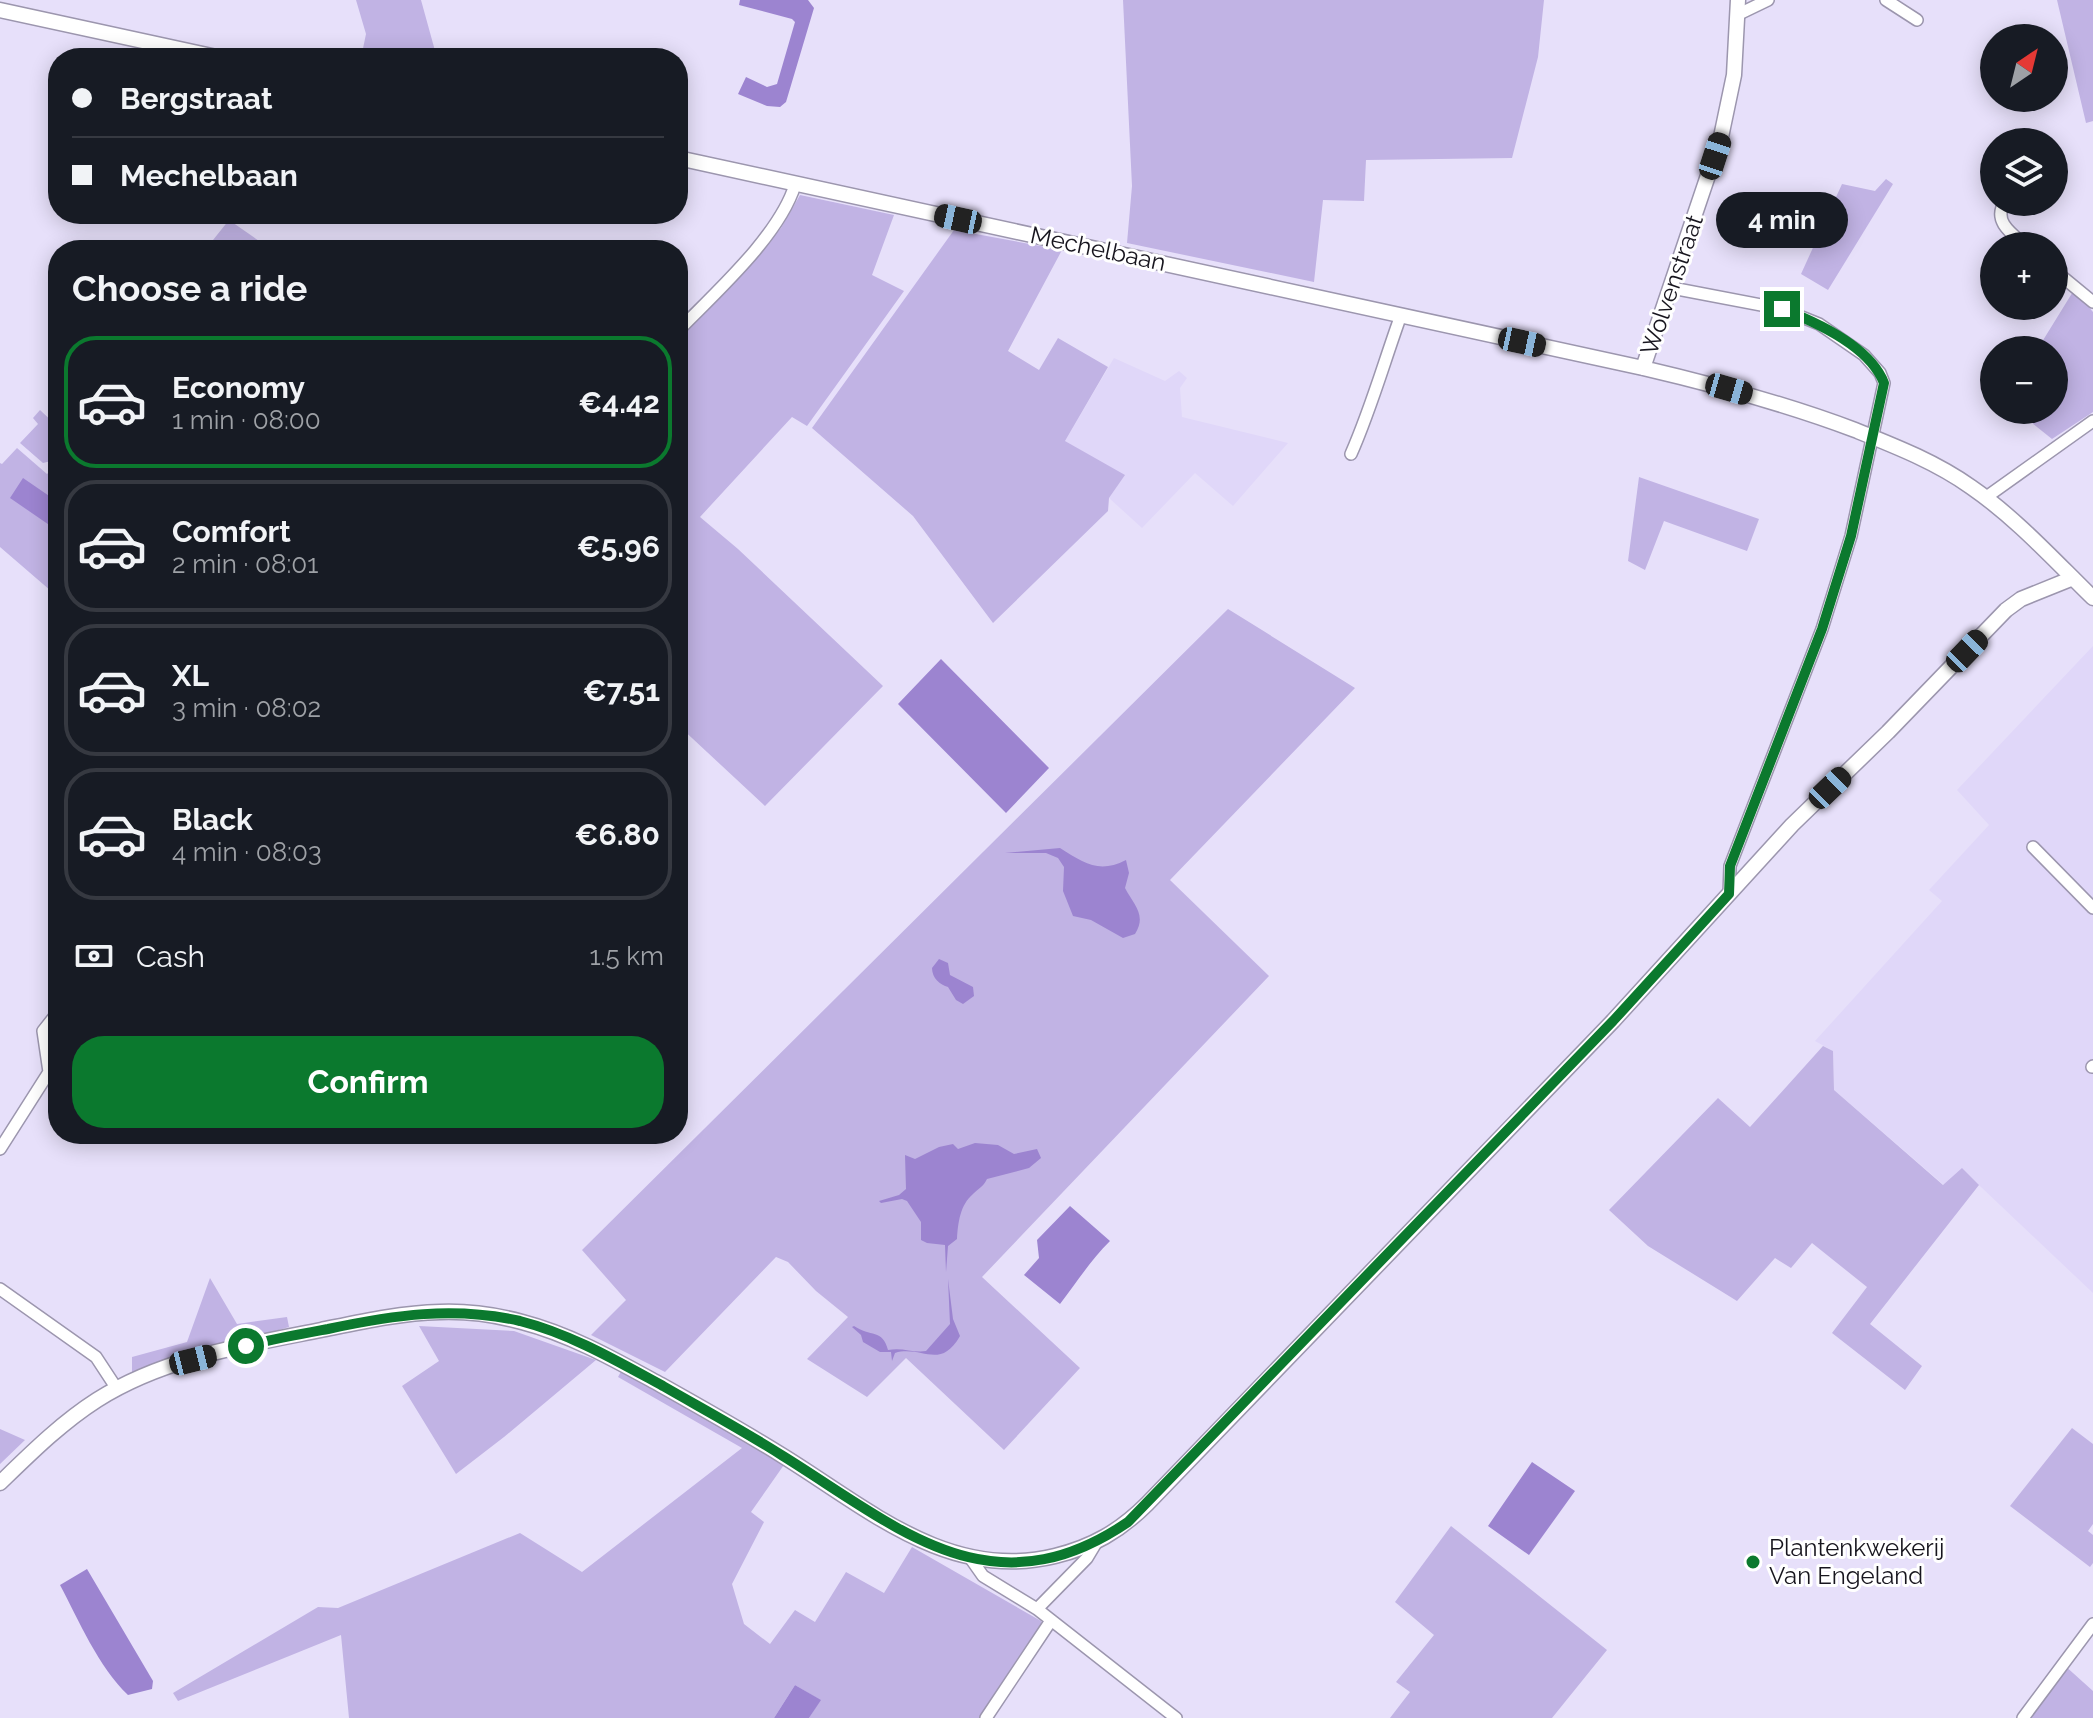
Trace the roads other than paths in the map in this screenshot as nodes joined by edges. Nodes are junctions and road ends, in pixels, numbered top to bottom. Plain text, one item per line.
1 (1768, 0) edge
2 (1886, 0) edge
3 (1738, 7) edge
4 (0, 10) edge
5 (1917, 20) dead end
6 (175, 48) edge
7 (688, 160) edge
8 (795, 185) junction
9 (2068, 281) edge
10 (1672, 288) junction
11 (2093, 302) edge
12 (1401, 315) junction
13 (688, 320) edge
14 (1643, 368) junction
15 (2093, 421) edge
16 (1873, 437) junction
17 (1351, 454) dead end
18 (1985, 498) junction
19 (2073, 578) junction
20 (2093, 598) edge
21 (2033, 847) dead end
22 (1729, 894) junction
23 (2093, 908) edge
24 (48, 1025) edge
25 (48, 1065) edge
26 (48, 1074) edge
27 (0, 1149) edge
28 (0, 1289) edge
29 (117, 1389) junction
30 (0, 1483) edge
31 (1096, 1543) junction
32 (971, 1559) junction
33 (1037, 1609) junction
34 (1050, 1622) junction
35 (2093, 1624) edge
36 (986, 1718) edge
37 (1176, 1718) edge
38 (2023, 1718) edge

1 - 3 street, Wolvenstraat
2 - 5 street
3 - 10 street, Wolvenstraat
4 - 6 street
7 - 8 street, Mechelbaan
8 - 12 street, Mechelbaan
8 - 13 street
9 - 11 street
10 - 14 street, Wolvenstraat
10 - 16 street
12 - 14 street, Mechelbaan
12 - 17 street
14 - 16 street, Mechelbaan
15 - 18 street
16 - 18 street, Mechelbaan
16 - 22 street
18 - 19 street, Mechelbaan
19 - 20 street, Mechelbaan
19 - 22 street
21 - 23 street
22 - 31 street
24 - 25 street
26 - 27 street
28 - 29 street
29 - 30 street
29 - 32 street
31 - 32 street
31 - 33 street
32 - 33 street
33 - 34 street
34 - 36 street
34 - 37 street
35 - 38 street

